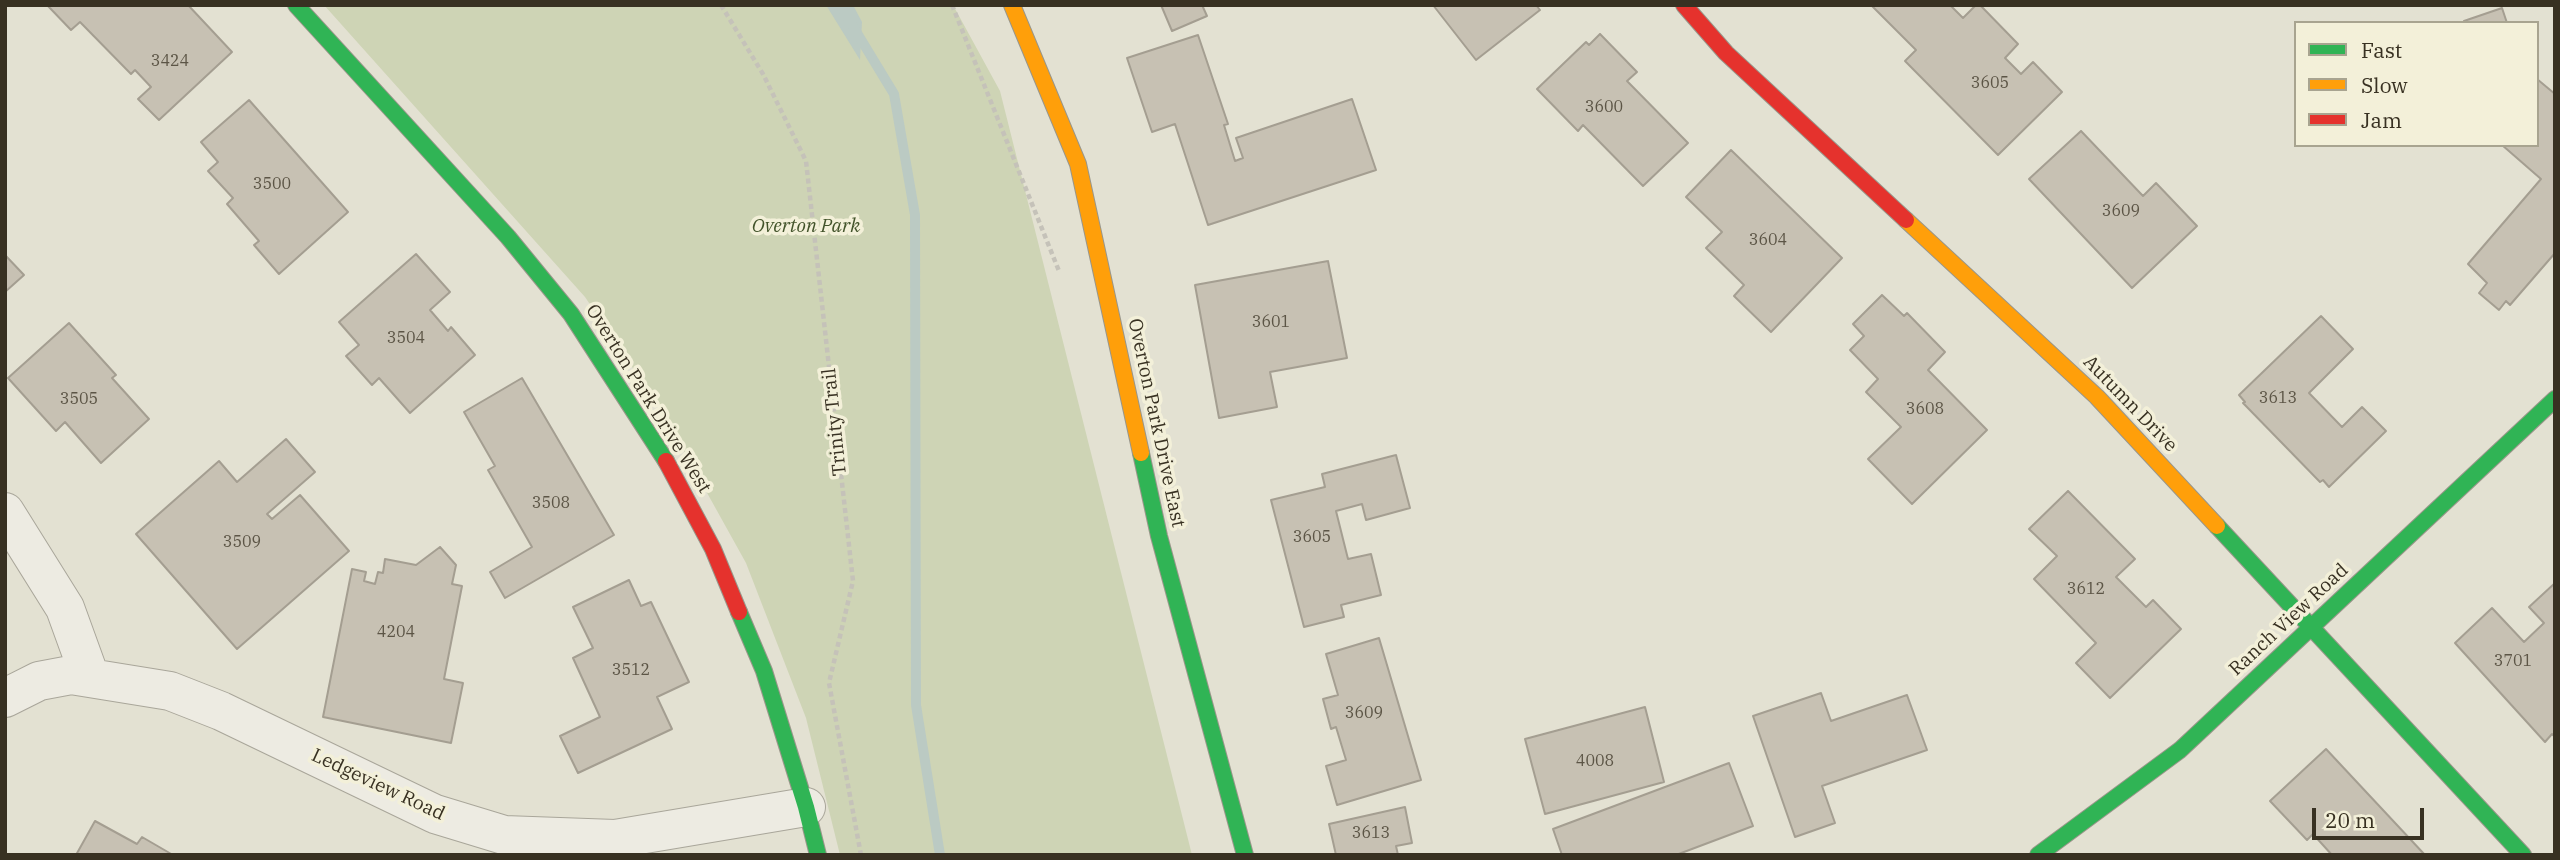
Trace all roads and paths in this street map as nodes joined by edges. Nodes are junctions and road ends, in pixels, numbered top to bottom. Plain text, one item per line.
1 (296, 5) edge
2 (722, 5) edge
3 (1012, 5) edge
4 (1684, 5) edge
5 (2555, 399) edge
6 (5, 512) edge
7 (2313, 628) junction
8 (90, 677) junction
9 (5, 698) edge
10 (806, 807) junction
11 (818, 855) edge
12 (861, 855) edge
13 (1245, 855) edge
14 (2038, 855) edge
15 (2523, 855) edge

1 - 10 street, Overton Park Drive West
2 - 12 path, Trinity Trail
3 - 13 street, Overton Park Drive East
4 - 7 street, Autumn Drive
5 - 7 street, Ranch View Road
6 - 8 street
7 - 14 street, Ranch View Road
7 - 15 street, Autumn Drive
8 - 9 street, Ledgeview Road
8 - 10 street, Ledgeview Road
10 - 11 street, Overton Park Drive West

